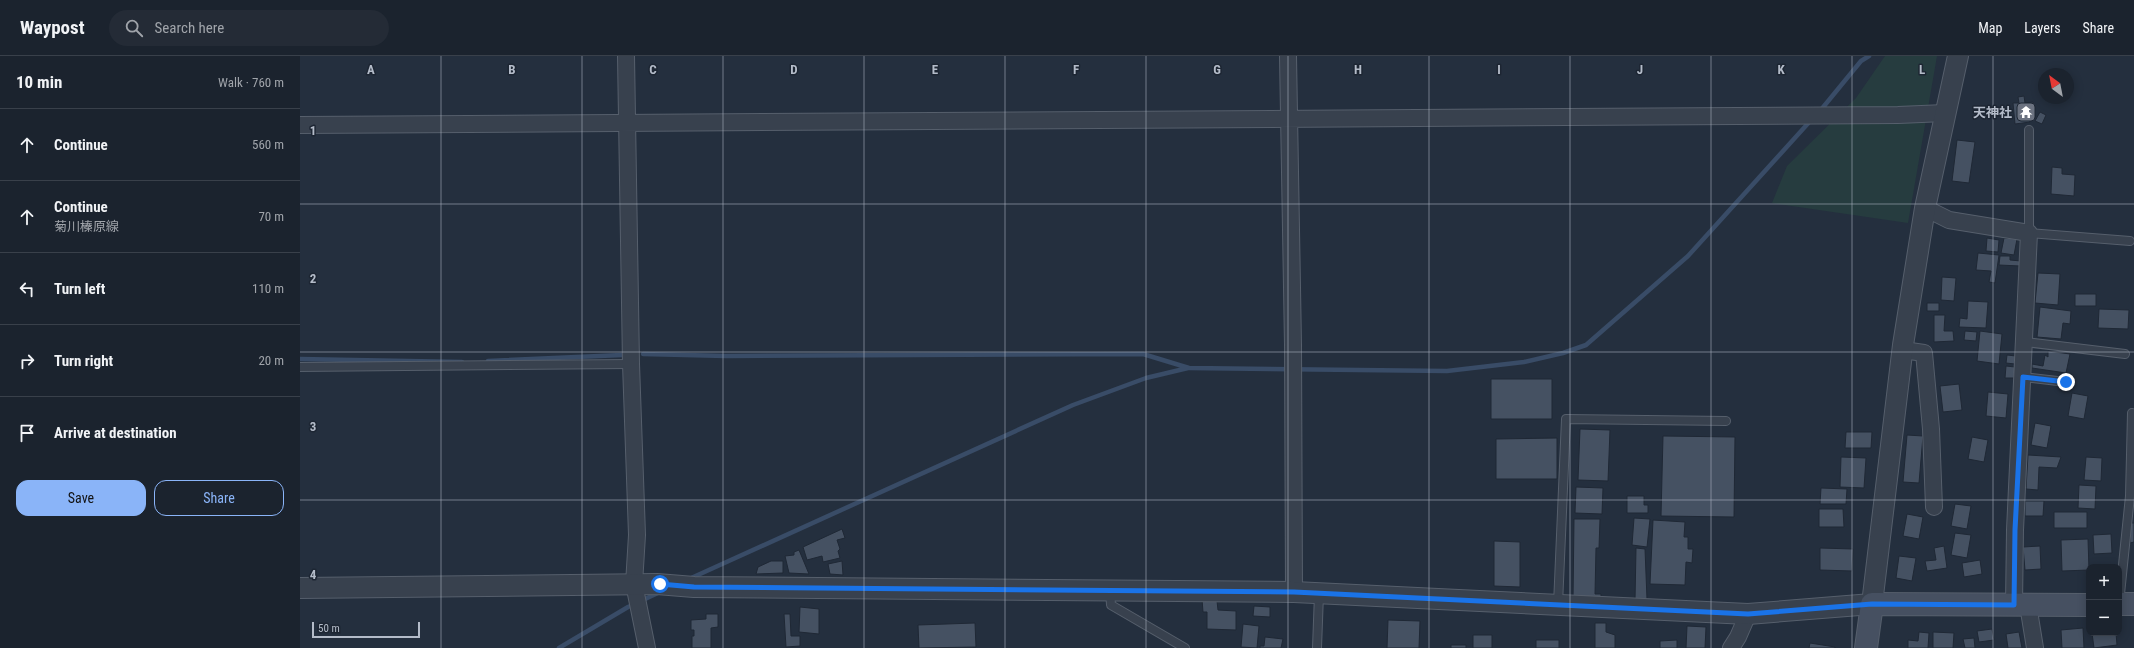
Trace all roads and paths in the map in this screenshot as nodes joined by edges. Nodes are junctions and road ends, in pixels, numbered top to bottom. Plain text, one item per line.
1 (626, 56) edge
2 (1288, 56) edge
3 (1958, 56) edge
4 (1945, 113) junction
5 (1289, 120) junction
6 (628, 122) junction
7 (300, 125) edge
8 (2029, 130) dead end
9 (1925, 208) junction
10 (2029, 233) junction
11 (2130, 241) dead end
12 (2025, 342) junction
13 (1903, 350) junction
14 (2125, 354) dead end
15 (632, 364) junction
16 (300, 367) edge
17 (2023, 377) junction
18 (2066, 382) dead end
19 (2132, 414) dead end
20 (1726, 421) dead end
21 (1934, 507) dead end
22 (300, 588) edge
23 (635, 589) junction
24 (1110, 590) junction
25 (1294, 592) junction
26 (1319, 593) junction
27 (2119, 600) edge
28 (1558, 604) junction
29 (1872, 604) junction
30 (2086, 604) edge
31 (2122, 604) edge
32 (2134, 604) edge
33 (2021, 605) junction
34 (1748, 614) junction
35 (646, 648) edge
36 (1185, 648) edge
37 (1318, 648) edge
38 (1730, 648) edge
39 (1866, 648) edge
40 (2035, 648) edge

1 - 6 street
2 - 5 street
3 - 4 street
4 - 5 street
4 - 9 street
5 - 6 street
5 - 25 street
6 - 7 street
6 - 15 street
8 - 10 lane
9 - 10 street
9 - 13 street
10 - 11 lane
10 - 12 street
12 - 14 lane
12 - 17 street
13 - 21 street
13 - 29 street
15 - 16 lane
15 - 23 street
17 - 18 lane
17 - 33 street
19 - 27 lane
20 - 28 lane
22 - 23 street
23 - 24 street
23 - 35 street
24 - 25 street
24 - 36 lane
25 - 26 street
26 - 28 street
26 - 37 lane
28 - 34 street
29 - 33 main road
29 - 34 street
29 - 39 main road
30 - 33 main road
31 - 32 main road
33 - 40 street
34 - 38 street

